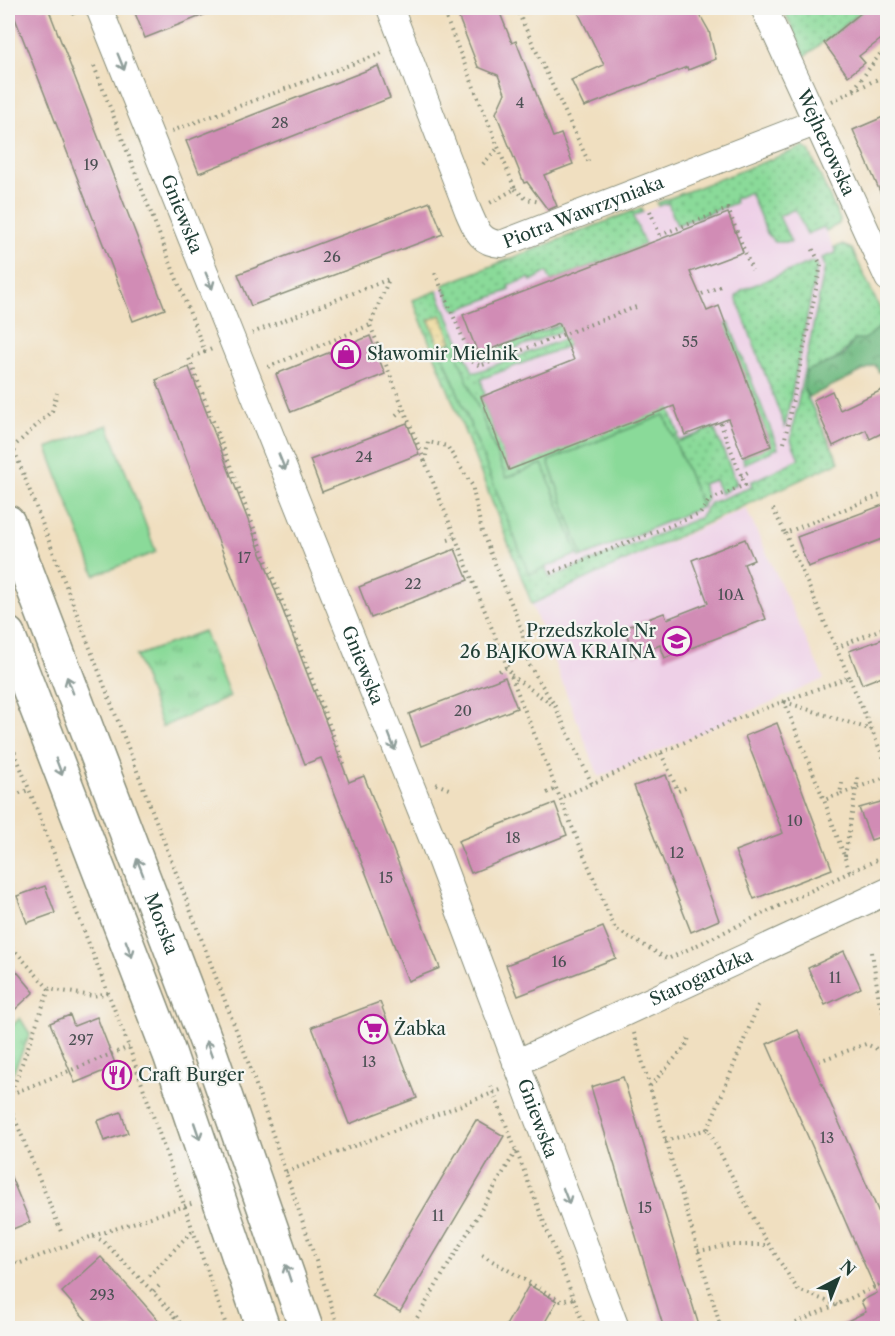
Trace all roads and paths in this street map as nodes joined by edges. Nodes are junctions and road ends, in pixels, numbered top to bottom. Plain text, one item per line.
1 (71, 8) edge
2 (99, 8) edge
3 (390, 8) edge
4 (442, 8) edge
5 (516, 8) edge
6 (764, 8) edge
7 (76, 18) dead end
8 (881, 39) dead end
9 (887, 46) edge
10 (93, 62) dead end
11 (386, 62) dead end
12 (888, 74) edge
13 (854, 89) junction
14 (821, 113) junction
15 (164, 133) dead end
16 (498, 148) junction
17 (589, 163) dead end
18 (483, 164) dead end
19 (515, 189) junction
20 (498, 200) dead end
21 (546, 200) dead end
22 (647, 202) dead end
23 (811, 246) dead end
24 (752, 270) dead end
25 (435, 273) dead end
26 (888, 278) edge
27 (721, 286) dead end
28 (702, 294) dead end
29 (636, 307) dead end
30 (369, 325) junction
31 (233, 341) junction
32 (206, 352) junction
33 (257, 371) dead end
34 (57, 393) dead end
35 (403, 409) junction
36 (396, 415) dead end
37 (720, 422) dead end
38 (8, 434) edge
39 (784, 443) dead end
40 (13, 448) junction
41 (8, 452) edge
42 (424, 462) junction
43 (748, 472) dead end
44 (741, 476) junction
45 (888, 492) edge
46 (773, 509) dead end
47 (8, 522) edge
48 (785, 533) junction
49 (455, 538) junction
50 (448, 540) dead end
51 (550, 573) dead end
52 (888, 627) edge
53 (8, 634) edge
54 (836, 648) junction
55 (507, 667) junction
56 (499, 671) dead end
57 (510, 674) junction
58 (849, 677) junction
59 (784, 701) junction
60 (555, 706) junction
61 (873, 730) junction
62 (8, 735) edge
63 (661, 753) junction
64 (345, 766) dead end
65 (887, 766) edge
66 (888, 776) edge
67 (858, 777) dead end
68 (843, 783) dead end
69 (592, 784) junction
70 (688, 787) dead end
71 (855, 788) junction
72 (556, 789) junction
73 (29, 790) junction
74 (547, 793) dead end
75 (840, 794) junction
76 (8, 797) edge
77 (560, 798) junction
78 (824, 801) junction
79 (888, 855) edge
80 (845, 859) junction
81 (850, 872) junction
82 (888, 891) edge
83 (8, 943) edge
84 (872, 952) dead end
85 (49, 990) junction
86 (108, 993) junction
87 (759, 1003) dead end
88 (888, 1026) edge
89 (643, 1029) dead end
90 (690, 1035) dead end
91 (129, 1047) junction
92 (888, 1054) edge
93 (819, 1061) dead end
94 (516, 1063) junction
95 (491, 1086) dead end
96 (649, 1087) junction
97 (494, 1093) junction
98 (11, 1094) junction
99 (8, 1102) edge
100 (708, 1129) junction
101 (665, 1141) junction
102 (517, 1151) junction
103 (286, 1172) junction
104 (186, 1206) junction
105 (194, 1229) junction
106 (62, 1234) dead end
107 (93, 1236) junction
108 (770, 1245) junction
109 (698, 1251) junction
110 (8, 1253) edge
111 (482, 1255) dead end
112 (149, 1276) dead end
113 (888, 1281) edge
114 (159, 1286) dead end
115 (153, 1292) junction
116 (574, 1298) junction
117 (837, 1305) junction
118 (176, 1316) junction
119 (171, 1329) edge
120 (183, 1329) edge
121 (227, 1329) edge
122 (263, 1329) edge
123 (306, 1329) edge
124 (339, 1329) edge
125 (411, 1329) edge
126 (585, 1329) edge
127 (616, 1329) edge
128 (721, 1329) edge
129 (785, 1329) edge

1 - 7 path
2 -> 31 street, Gniewska
3 - 14 street, Piotra Wawrzyniaka
4 - 16 path
5 - 17 path
6 - 14 street, Wejherowska
8 - 9 path
9 - 13 path
10 - 32 path
11 - 15 path
12 - 13 path
13 - 14 path
14 - 26 street, Wejherowska
16 - 18 path
16 - 19 path
19 - 20 path
19 - 21 path
22 - 24 path
23 - 39 path
25 - 29 path
27 - 28 path
30 - 31 path
30 - 33 path
30 - 35 path
31 - 32 path
31 -> 94 street, Gniewska
32 - 64 path
34 - 40 path
35 - 36 path
35 - 42 path
37 - 44 path
38 - 40 path
40 - 41 path
40 - 103 path
42 - 49 path
42 - 60 path
43 - 44 path
44 - 51 path
45 - 48 path
46 - 48 path
123 -> 47 main road, Morska
48 - 54 path
49 - 50 path
49 - 55 path
52 - 54 path
53 -> 122 main road
54 - 58 path
55 - 56 path
55 - 57 path
57 - 60 path
57 - 72 path
58 - 59 path
58 - 61 path
59 - 61 path
59 - 63 path
59 - 78 path
60 - 69 path
61 - 65 path
62 - 73 path
63 - 69 path
63 - 70 path
66 - 71 path
67 - 71 path
68 - 75 path
69 - 77 path
71 - 75 path
71 - 80 path
72 - 74 path
72 - 77 path
73 - 76 path
73 - 86 path
75 - 78 path
77 - 81 path
78 - 80 path
79 - 81 path
80 - 81 path
82 - 94 street, Starogardzka
83 - 85 path
84 - 88 path
85 - 86 path
85 - 98 path
86 - 91 path
87 - 100 path
89 - 96 path
90 - 96 path
91 - 98 path
91 - 104 path
92 - 93 path
94 -> 127 street, Gniewska
95 - 97 path
96 - 101 path
97 - 102 path
97 - 103 path
98 - 99 path
99 - 106 path
100 - 101 path
100 - 108 path
101 - 109 path
102 - 116 path
102 - 125 path
103 - 124 path
104 - 105 path
104 - 107 path
105 - 112 path
105 - 121 path
107 - 110 path
107 - 115 path
108 - 109 path
108 - 117 path
109 - 128 path
111 - 116 path
113 - 117 path
114 - 115 path
115 - 118 path
116 - 126 path
117 - 129 path
118 - 119 path
118 - 120 path

